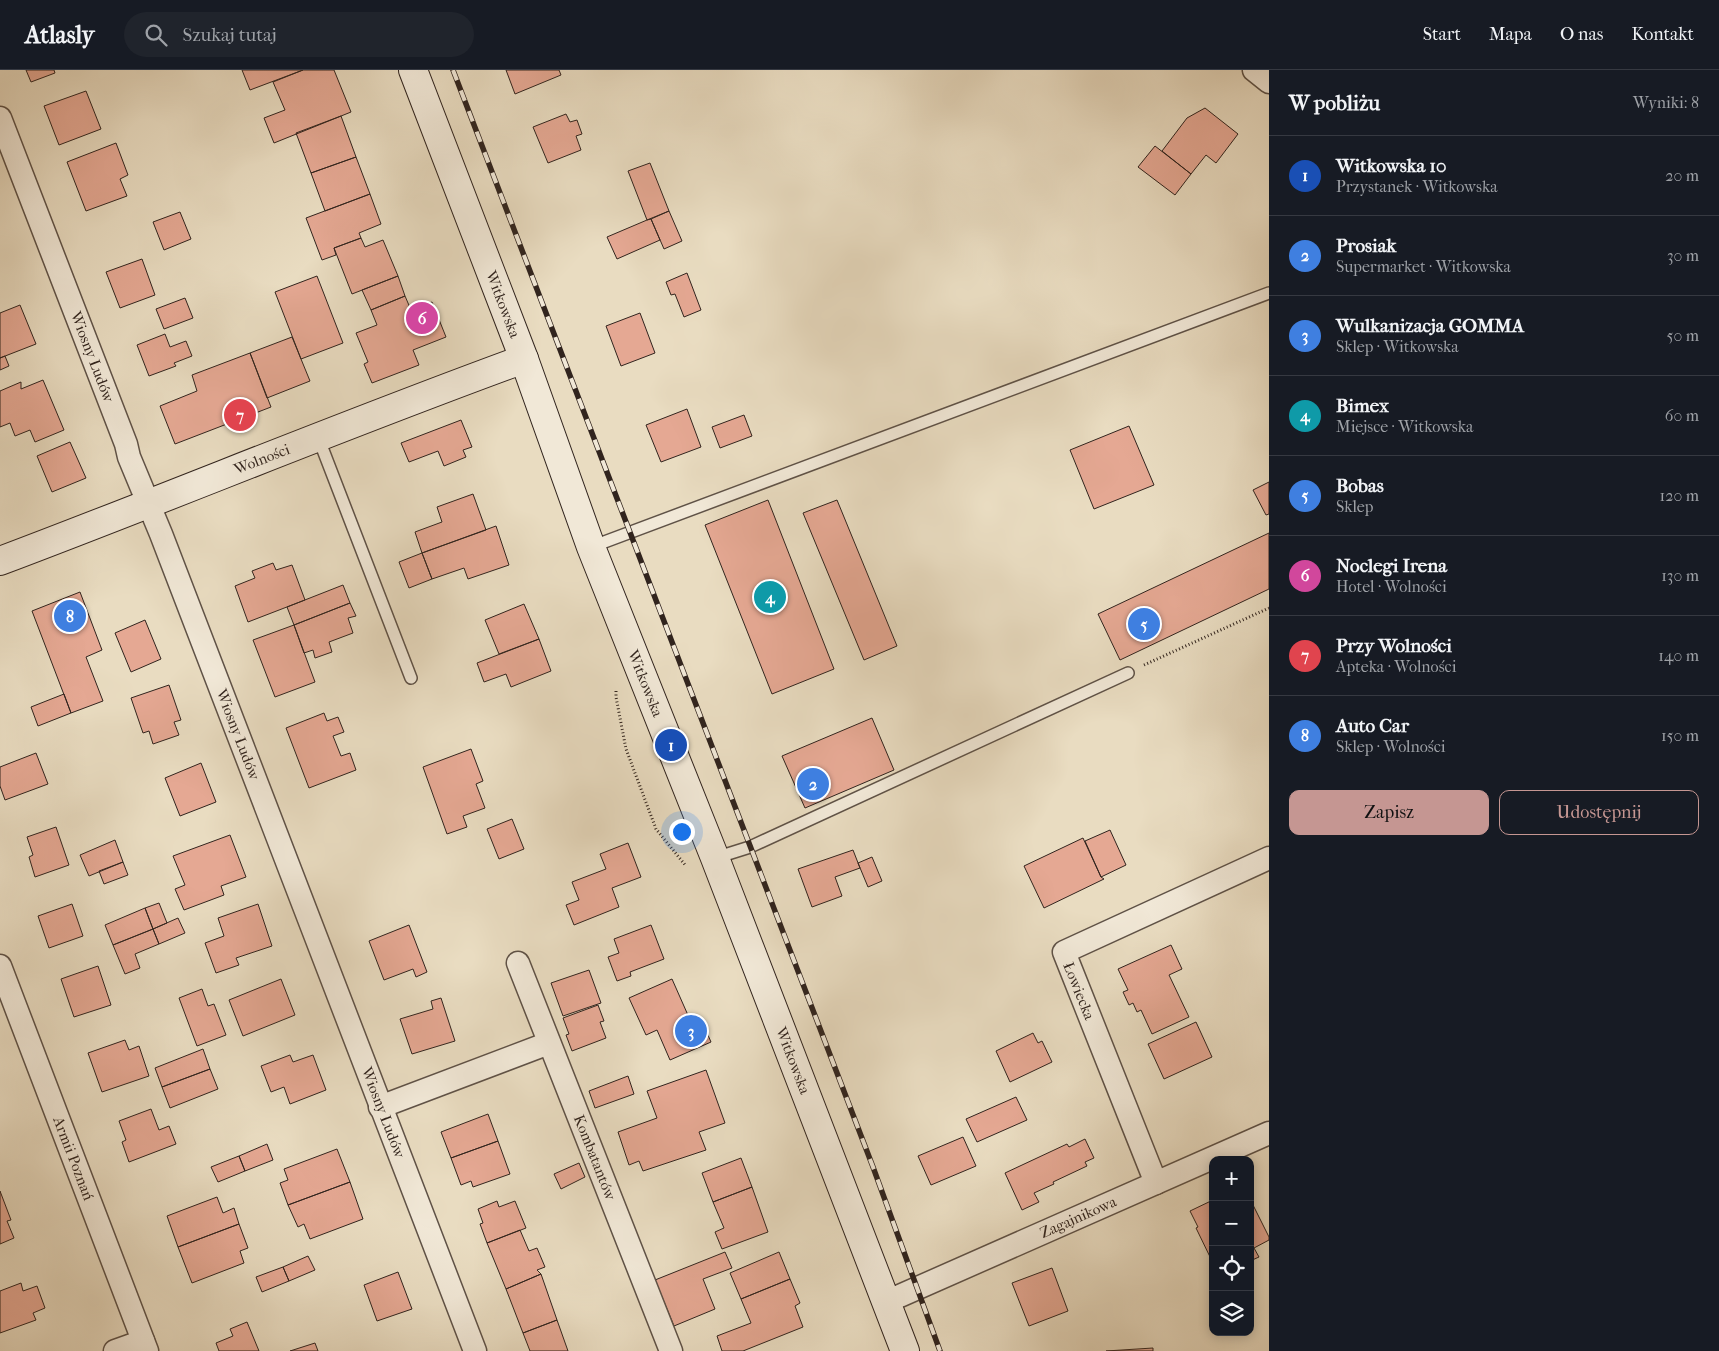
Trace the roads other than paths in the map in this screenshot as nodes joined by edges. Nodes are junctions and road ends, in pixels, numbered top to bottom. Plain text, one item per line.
1 (413, 70) edge
2 (1254, 70) edge
3 (1269, 82) edge
4 (0, 118) edge
5 (1269, 293) edge
6 (524, 360) junction
7 (318, 437) junction
8 (149, 505) junction
9 (591, 547) junction
10 (0, 561) edge
11 (1128, 673) road end
12 (411, 678) dead end
13 (715, 858) junction
14 (1269, 858) edge
15 (518, 963) dead end
16 (0, 966) edge
17 (549, 1043) junction
18 (380, 1106) junction
19 (1269, 1133) edge
20 (1156, 1183) junction
21 (886, 1302) junction
22 (145, 1346) edge
23 (115, 1351) edge
24 (475, 1351) edge
25 (671, 1351) edge
26 (905, 1351) edge

1 - 6 street, Witkowska
2 - 3 street
4 - 8 street, Wiosny Ludów
5 - 9 lane
6 - 7 street, Wolności
6 - 9 street, Witkowska
7 - 8 street, Wolności
7 - 12 lane
8 - 10 street, Wolności
8 - 18 street, Wiosny Ludów
9 - 13 street, Witkowska
11 - 13 lane
13 - 21 street, Witkowska
14 - 20 street, Łowiecka
15 - 17 street, Kombatantów
16 - 22 street, Armii Poznań
17 - 18 street
17 - 25 street, Kombatantów
18 - 24 street, Wiosny Ludów
19 - 20 street, Zagajnikowa
20 - 21 street, Zagajnikowa
21 - 26 street, Witkowska
22 - 23 street

